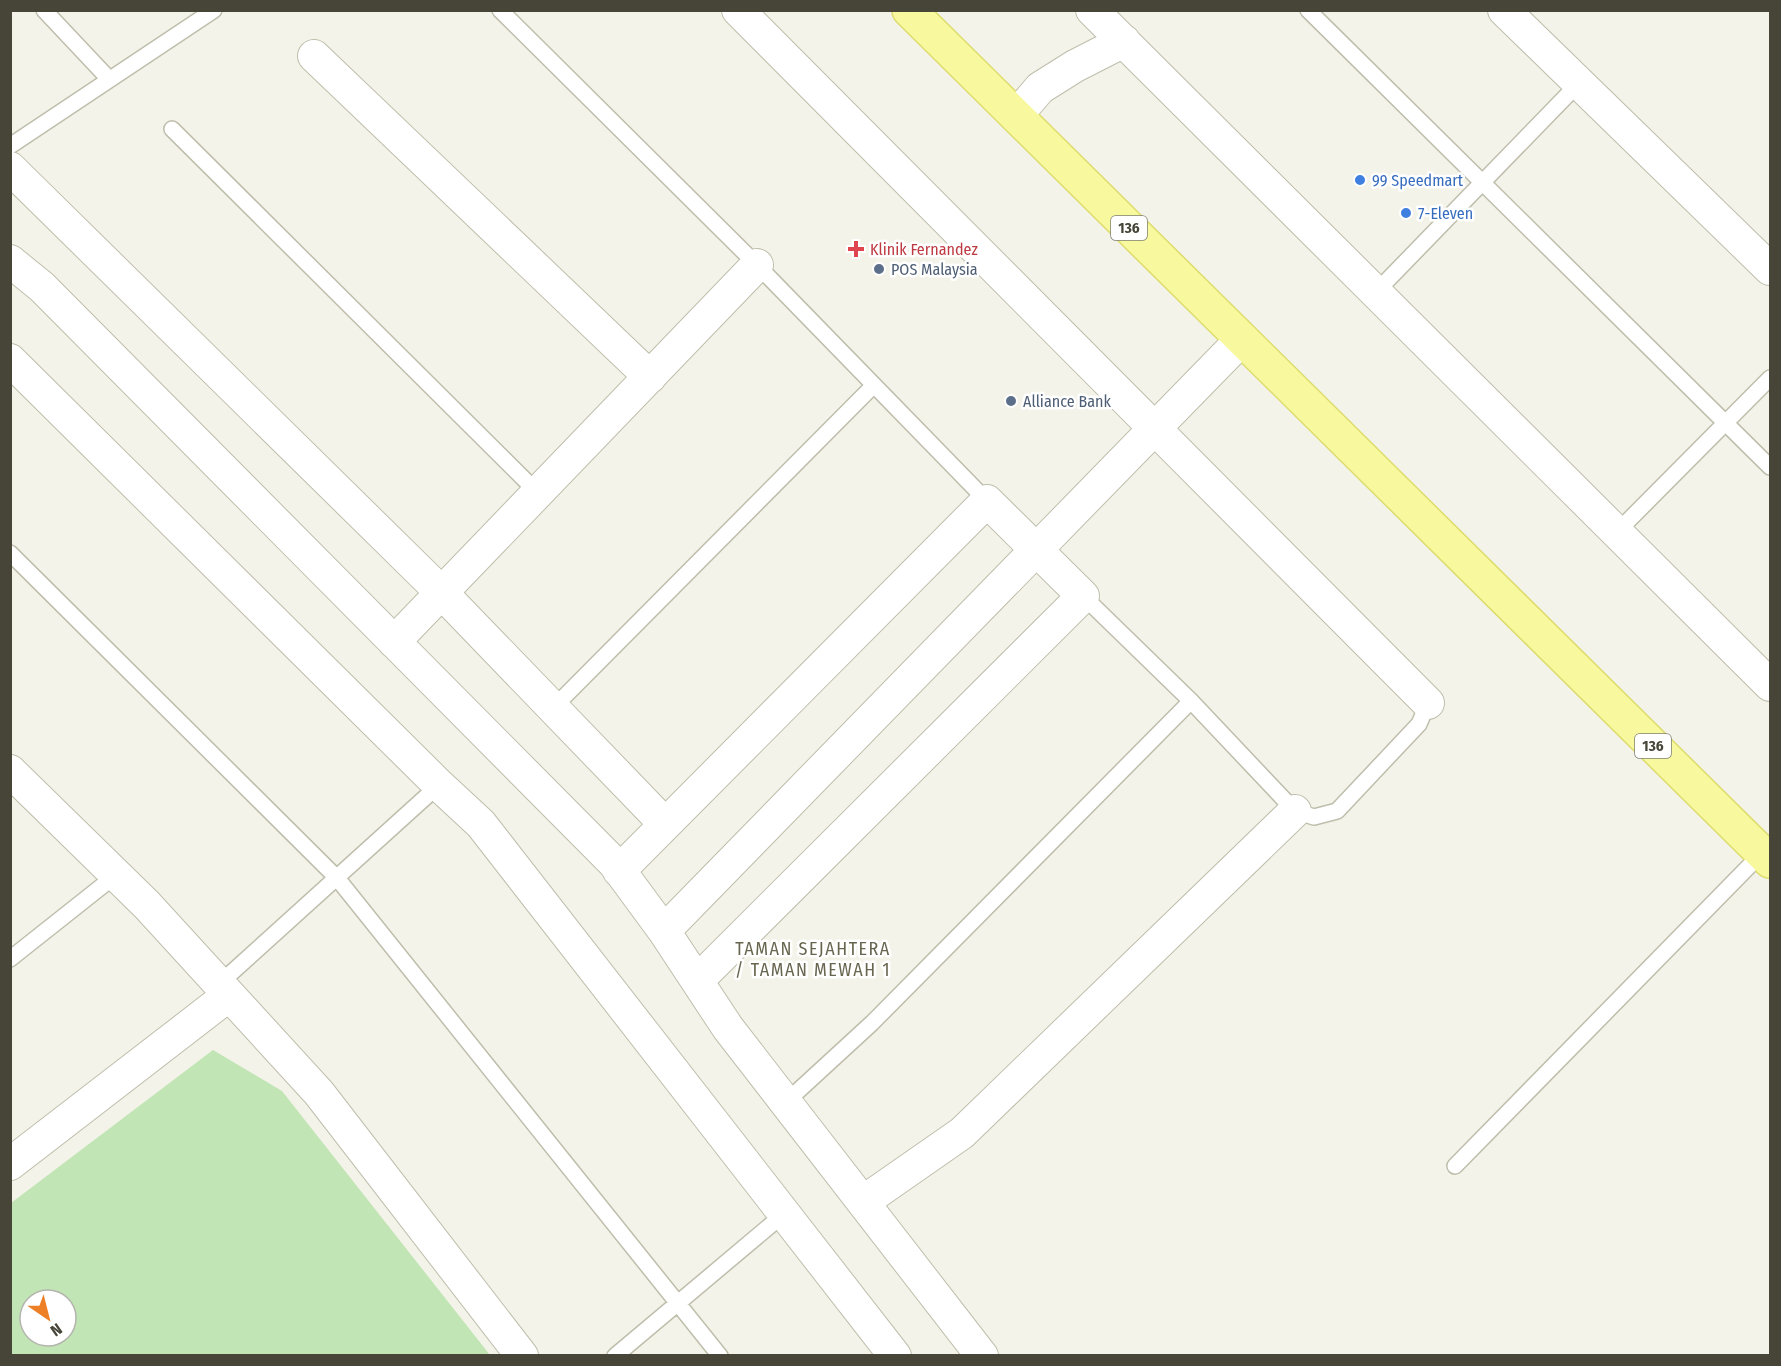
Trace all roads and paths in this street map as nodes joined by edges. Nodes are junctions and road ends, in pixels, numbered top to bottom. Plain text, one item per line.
1 (44, 10) edge
2 (214, 10) edge
3 (500, 10) edge
4 (738, 10) edge
5 (909, 10) edge
6 (1308, 10) edge
7 (1505, 11) edge
8 (1098, 12) edge
9 (1124, 41) junction
10 (314, 56) dead end
11 (109, 80) junction
12 (1579, 83) junction
13 (1016, 116) junction
14 (172, 129) dead end
15 (10, 146) edge
16 (10, 168) edge
17 (1482, 183) junction
18 (10, 261) edge
19 (757, 265) junction
20 (1770, 269) edge
21 (1376, 292) junction
22 (1242, 339) junction
23 (10, 360) edge
24 (650, 377) junction
25 (1770, 378) edge
26 (874, 385) junction
27 (1725, 423) junction
28 (1155, 429) junction
29 (1770, 467) edge
30 (538, 493) junction
31 (987, 501) junction
32 (1617, 532) junction
33 (1036, 550) junction
34 (10, 553) edge
35 (441, 593) junction
36 (1083, 596) junction
37 (394, 642) junction
38 (1770, 685) edge
39 (1191, 701) junction
40 (1428, 703) joint
41 (553, 708) junction
42 (10, 771) edge
43 (439, 785) junction
44 (1295, 811) junction
45 (665, 825) junction
46 (1766, 857) edge
47 (619, 871) junction
48 (116, 876) junction
49 (337, 878) junction
50 (664, 931) junction
51 (10, 959) edge
52 (697, 981) junction
53 (224, 990) junction
54 (786, 1102) junction
55 (10, 1164) edge
56 (1455, 1166) dead end
57 (863, 1202) junction
58 (785, 1213) junction
59 (678, 1302) junction
60 (522, 1356) edge
61 (615, 1356) edge
62 (720, 1356) edge
63 (895, 1356) edge
64 (982, 1356) edge

1 - 11 lane
2 - 11 lane
3 - 19 lane
4 - 28 street
5 - 13 main road, 136
6 - 17 lane
7 - 12 street
8 - 9 street
9 - 13 street
9 - 21 street
10 - 24 street
11 - 15 lane
12 - 17 lane
12 - 20 street
13 - 22 main road, 136
14 - 30 lane
16 - 35 street
17 - 21 lane
17 - 27 lane
18 - 37 street
19 - 24 street
19 - 26 lane
21 - 32 street
22 - 28 street
22 - 46 main road, 136
23 - 43 street
24 - 30 street
25 - 27 lane
26 - 31 lane
26 - 41 lane
27 - 29 lane
27 - 32 lane
28 - 33 street
28 - 40 street
30 - 35 street
31 - 33 street
31 - 45 street
32 - 38 street
33 - 36 street
33 - 50 street
34 - 49 lane
35 - 37 street
35 - 41 street
36 - 39 lane
36 - 52 street
37 - 47 street
39 - 44 lane
39 - 54 lane
40 - 44 lane
41 - 45 street
42 - 48 street
43 - 49 lane
43 - 58 street
44 - 57 street
45 - 47 street
46 - 56 lane
47 - 50 street
48 - 51 lane
48 - 53 street
49 - 53 lane
49 - 59 lane
50 - 52 street
52 - 54 street
53 - 55 street
53 - 60 street
54 - 57 street
57 - 64 street
58 - 59 lane
58 - 63 street
59 - 61 lane
59 - 62 lane

